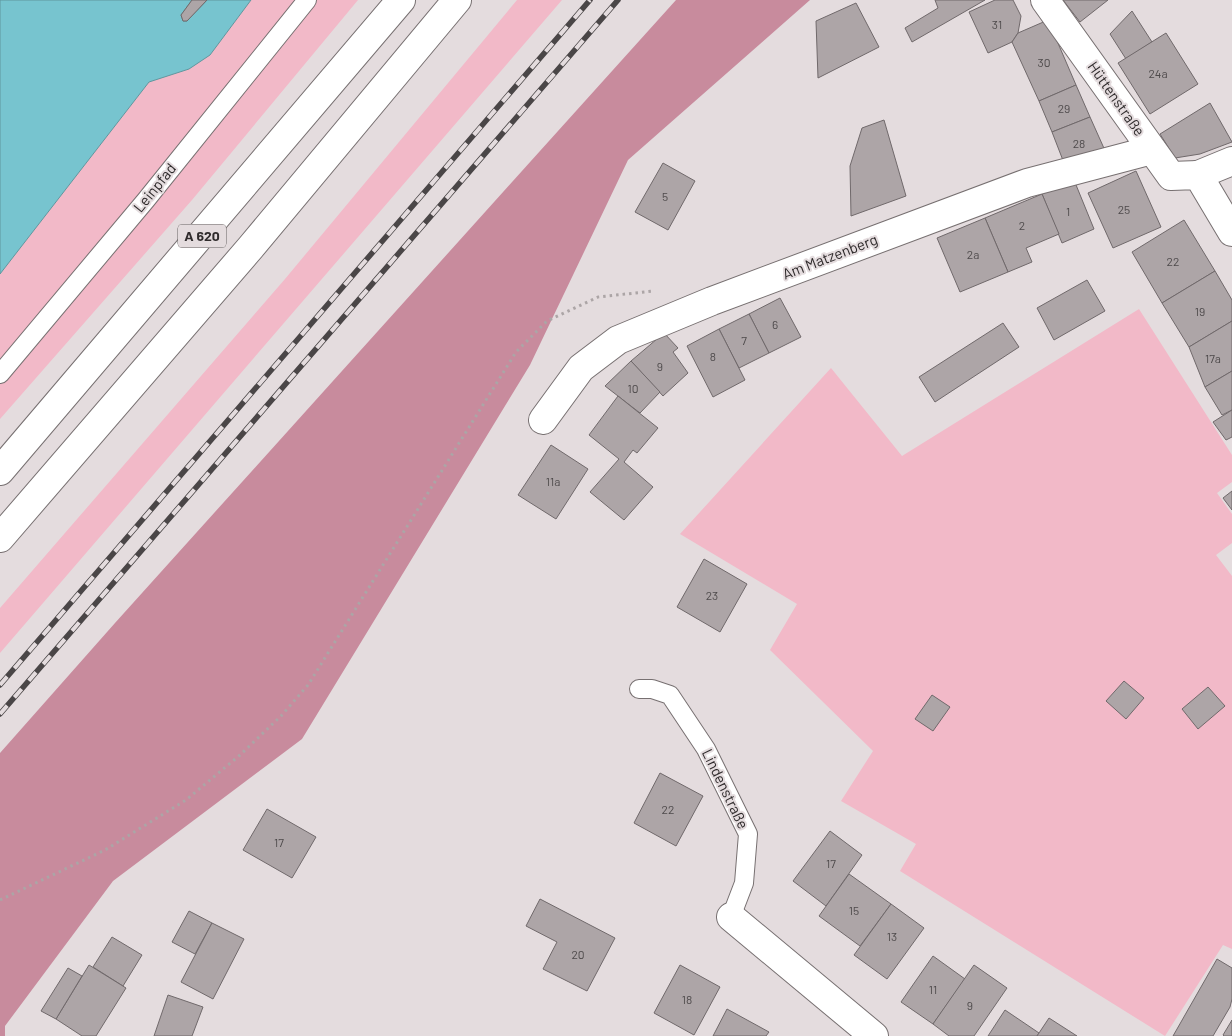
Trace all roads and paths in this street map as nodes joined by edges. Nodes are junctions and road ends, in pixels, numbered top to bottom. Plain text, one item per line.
1 (307, 0) edge
2 (401, 0) edge
3 (457, 0) edge
4 (1045, 0) edge
5 (1152, 150) junction
6 (1232, 160) edge
7 (1198, 175) junction
8 (1232, 232) edge
9 (656, 291) dead end
10 (0, 374) edge
11 (543, 420) dead end
12 (0, 471) edge
13 (0, 538) edge
14 (639, 689) dead end
15 (0, 900) edge
16 (731, 917) joint
17 (874, 1036) edge

1 - 10 lane, Leinpfad
2 - 12 main road, A 620
3 - 13 main road, A 620
4 - 5 main road, Hüttenstraße
5 - 7 main road, Hüttenstraße
5 - 11 main road, Am Matzenberg
6 - 7 main road, Hüttenstraße
7 - 8 main road
9 - 15 path
14 - 16 lane, Lindenstraße
16 - 17 main road, Lindenstraße

